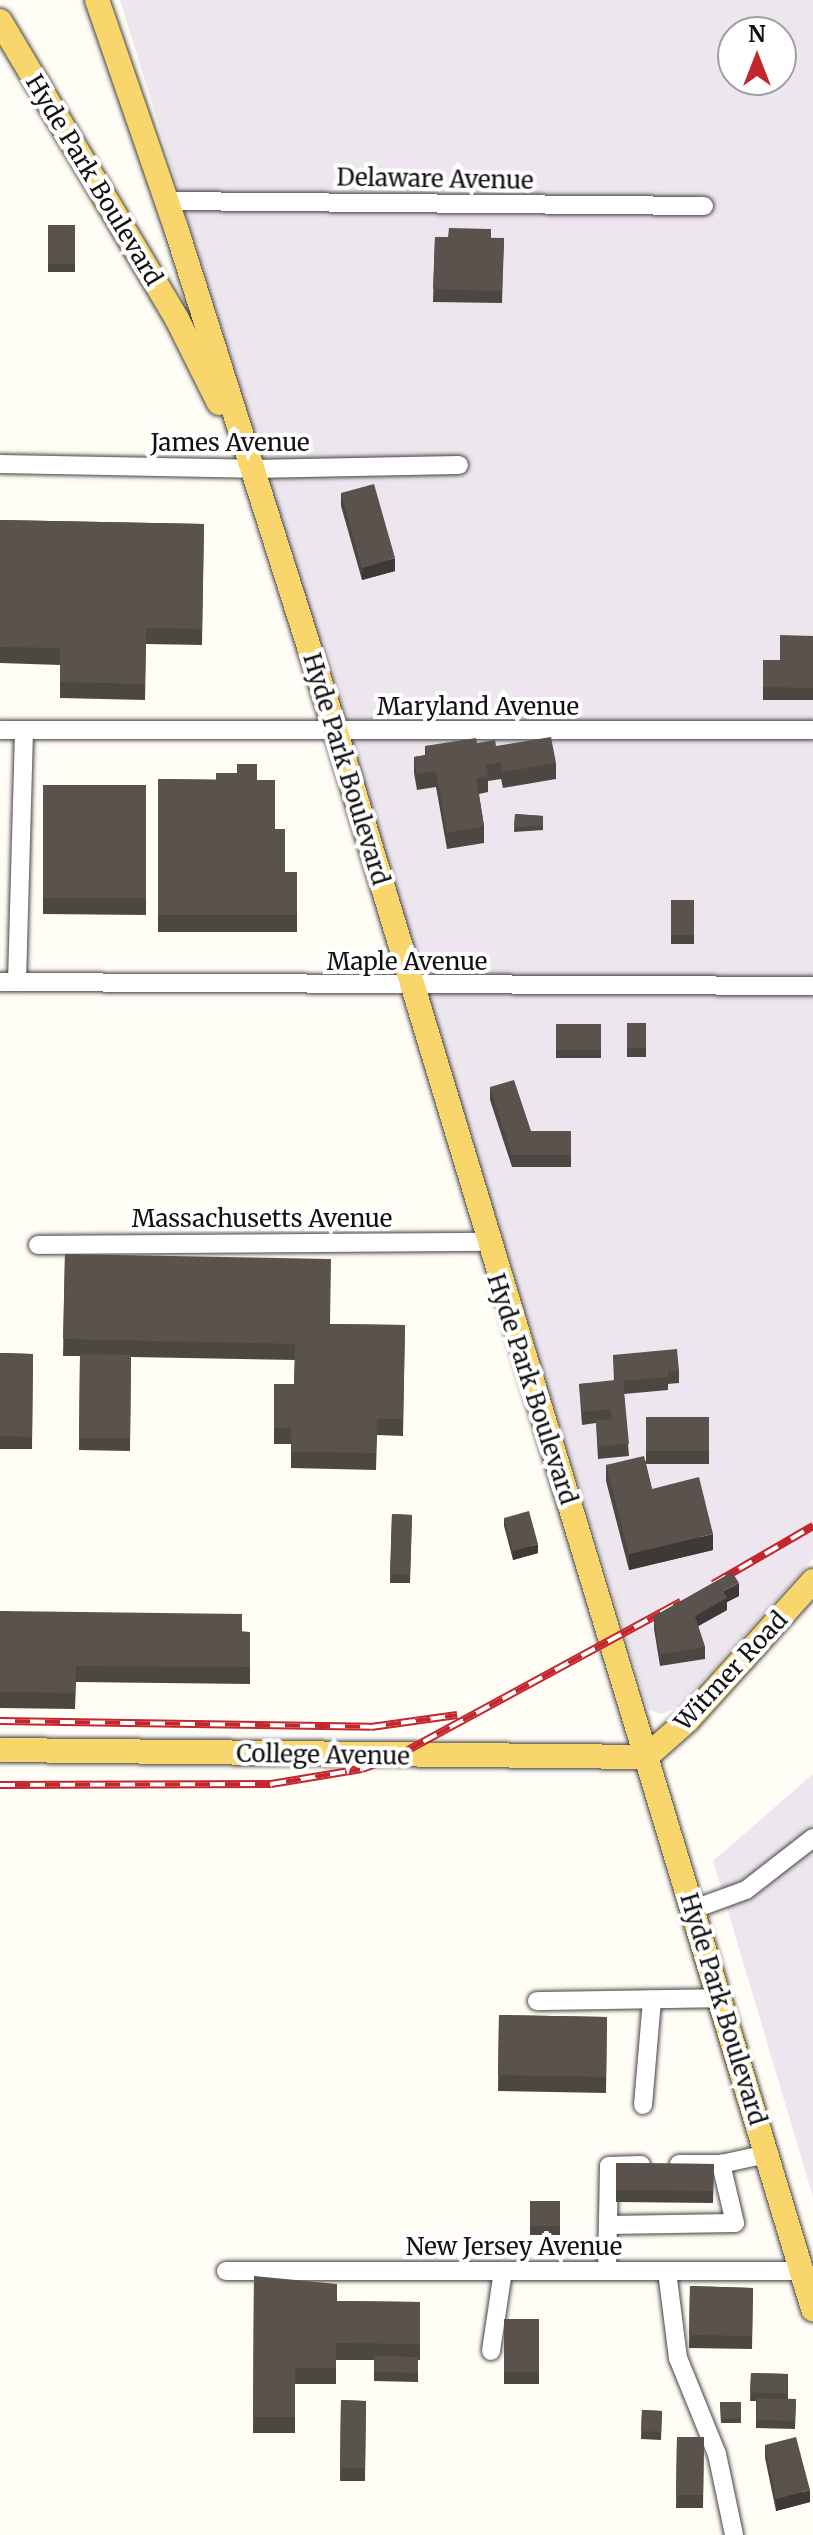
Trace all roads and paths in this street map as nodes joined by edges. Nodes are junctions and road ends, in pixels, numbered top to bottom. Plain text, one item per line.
1 (97, 0) edge
2 (0, 21) edge
3 (166, 201) junction
4 (704, 206) dead end
5 (0, 464) edge
6 (459, 465) dead end
7 (252, 469) junction
8 (0, 730) edge
9 (813, 730) edge
10 (24, 731) junction
11 (336, 732) junction
12 (8, 982) edge
13 (412, 986) junction
14 (813, 986) edge
15 (486, 1242) junction
16 (38, 1245) dead end
17 (813, 1581) edge
18 (0, 1750) edge
19 (646, 1757) junction
20 (813, 1838) edge
21 (694, 1909) junction
22 (722, 1998) junction
23 (652, 1999) junction
24 (537, 2001) dead end
25 (643, 2105) dead end
26 (767, 2154) junction
27 (721, 2164) junction
28 (608, 2225) junction
29 (226, 2271) dead end
30 (503, 2271) junction
31 (607, 2271) junction
32 (667, 2271) junction
33 (806, 2277) edge
34 (813, 2309) edge
35 (491, 2351) dead end
36 (734, 2535) edge

1 - 3 main road, Hyde Park Boulevard
2 - 7 main road, Hyde Park Boulevard
3 - 4 street, Delaware Avenue
3 - 7 main road, Hyde Park Boulevard
5 - 7 street, James Avenue
6 - 7 street, James Avenue
7 - 11 main road, Hyde Park Boulevard
8 - 10 street, Maryland Avenue
9 - 11 street, Maryland Avenue
10 - 11 street, Maryland Avenue
10 - 12 street
11 - 13 main road, Hyde Park Boulevard
12 - 13 street, Maple Avenue
13 - 14 street, Maple Avenue
13 - 15 main road, Hyde Park Boulevard
15 - 16 street, Massachusetts Avenue
15 - 19 main road, Hyde Park Boulevard
17 - 19 main road, Witmer Road
18 - 19 main road, College Avenue
19 - 21 main road, Hyde Park Boulevard
20 - 21 street
21 - 22 main road, Hyde Park Boulevard
22 - 23 street
22 - 26 main road, Hyde Park Boulevard
23 - 24 street
23 - 25 street
26 - 27 street
26 - 33 main road, Hyde Park Boulevard
27 - 28 street
27 - 28 street
28 - 31 street
29 - 30 street, New Jersey Avenue
30 - 31 street, New Jersey Avenue
30 - 35 street
31 - 32 street, New Jersey Avenue
32 - 33 street, New Jersey Avenue
32 - 36 street
33 - 34 main road, Hyde Park Boulevard

